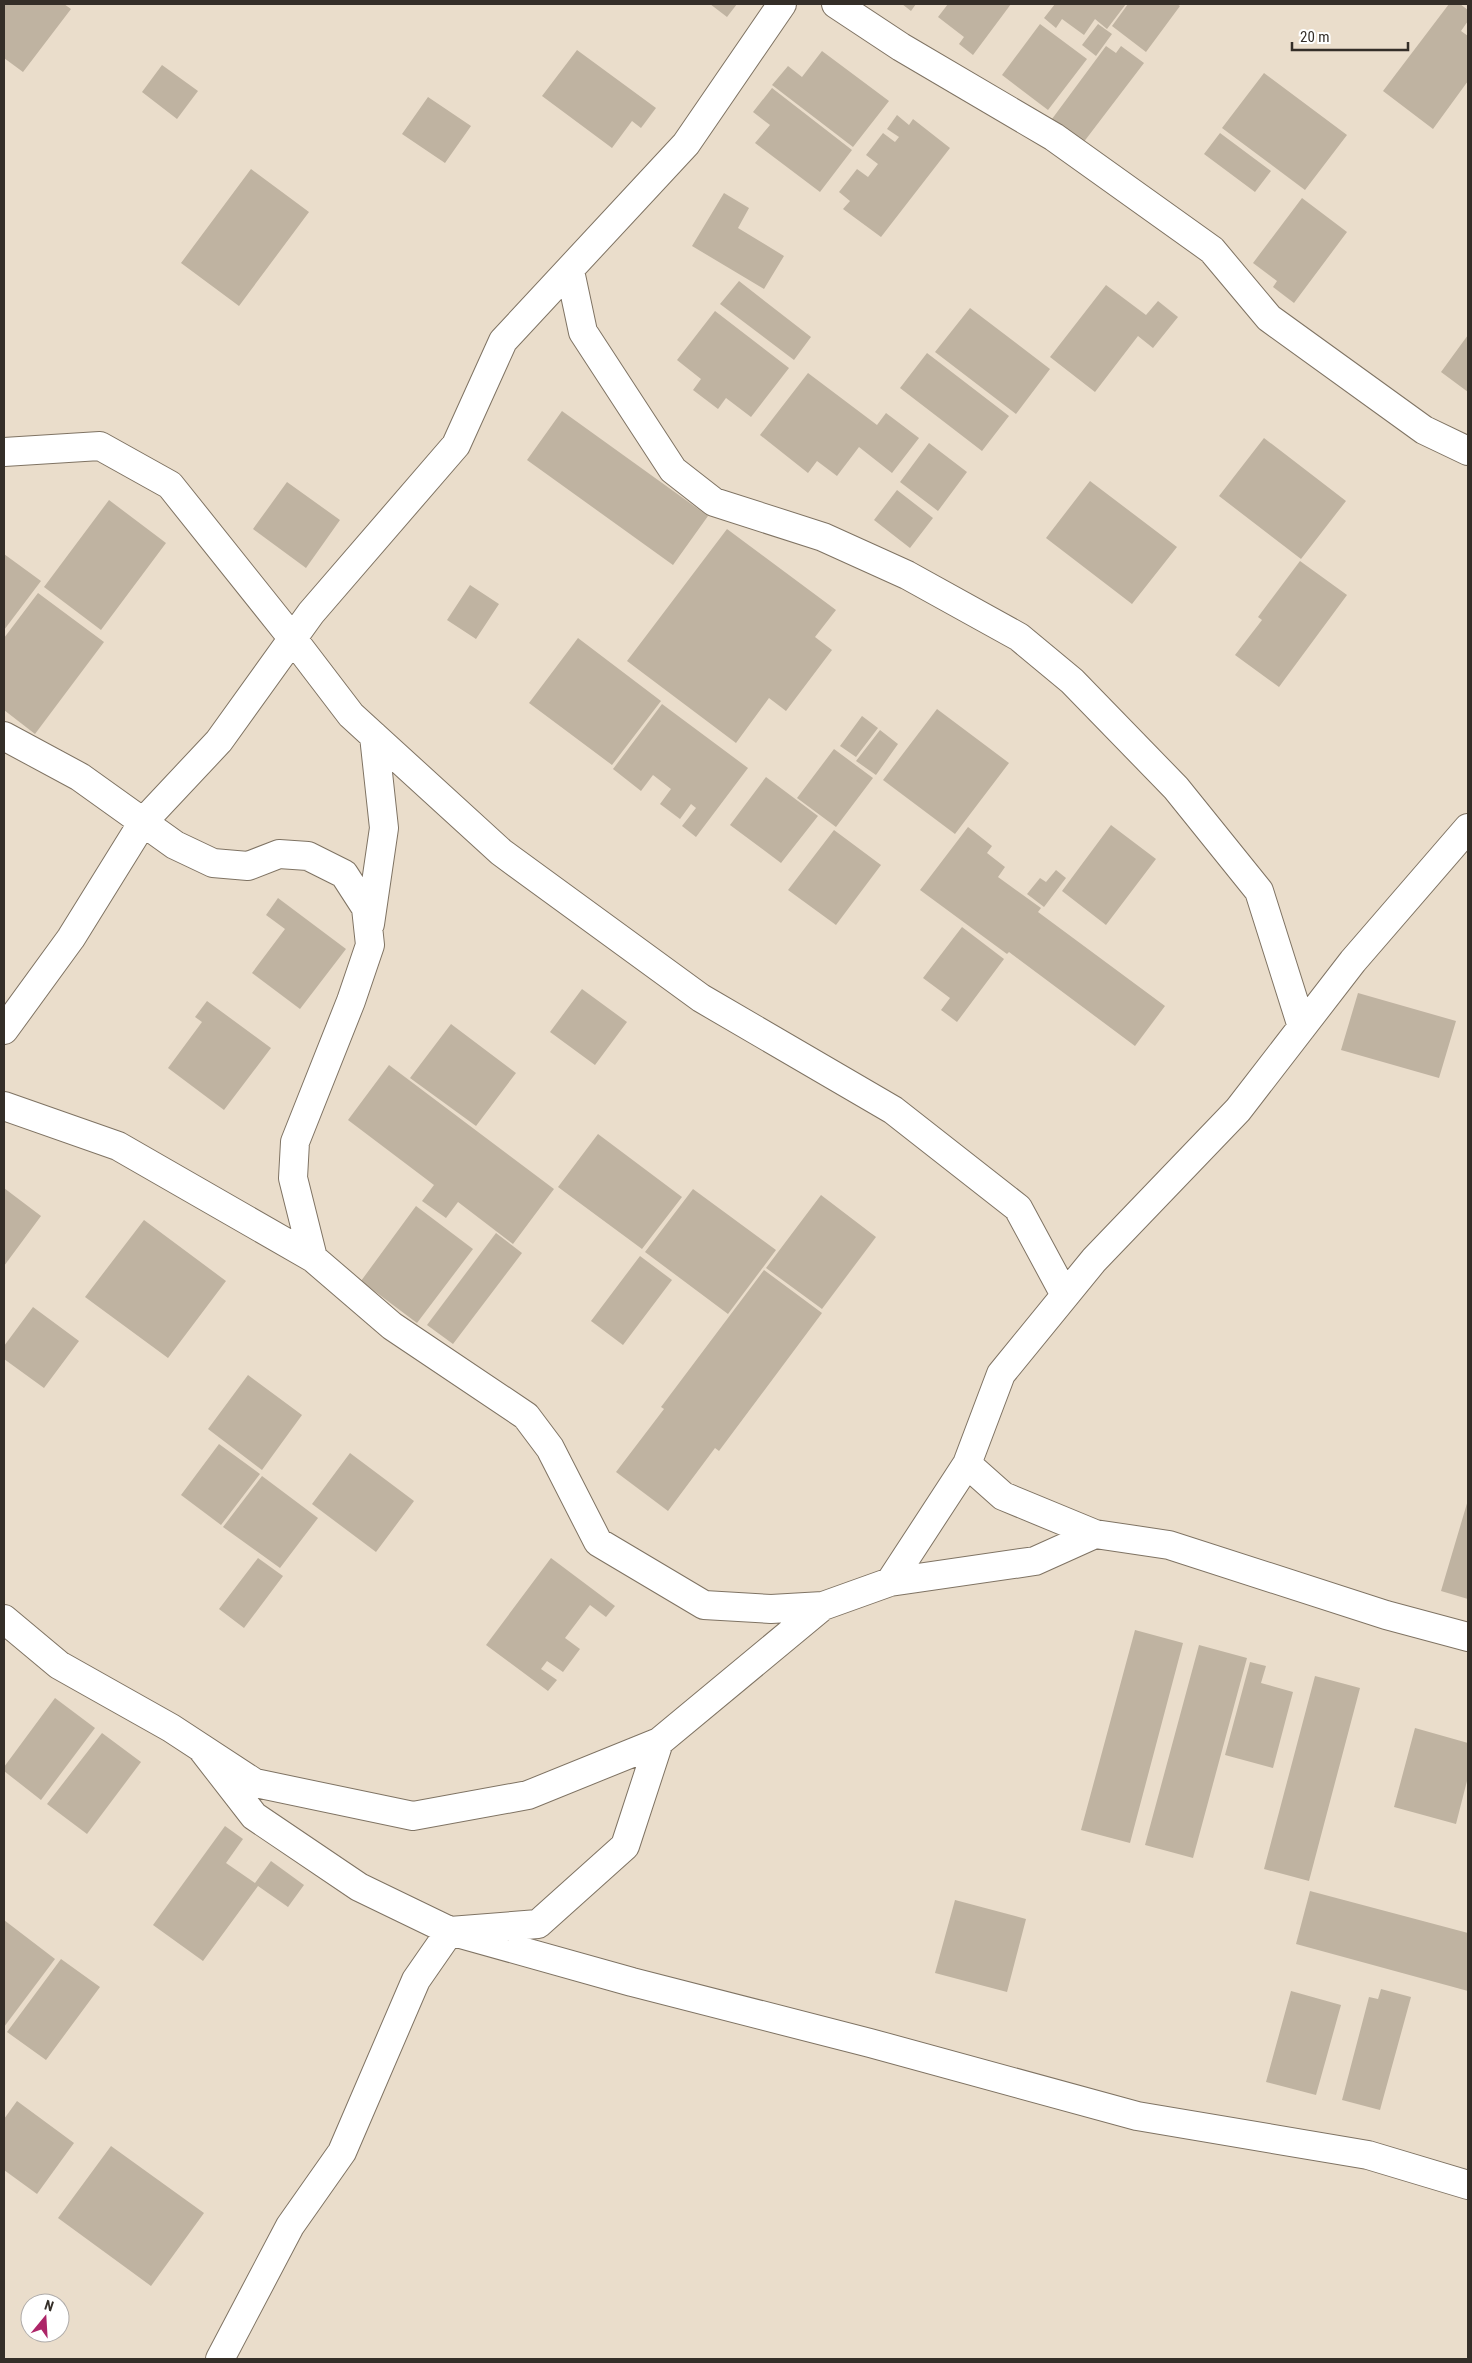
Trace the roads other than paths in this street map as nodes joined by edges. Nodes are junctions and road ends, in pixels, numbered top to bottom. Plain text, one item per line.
1 (782, 4) edge
2 (836, 4) edge
3 (570, 271) junction
4 (1468, 451) edge
5 (4, 452) edge
6 (293, 639) junction
7 (4, 736) edge
8 (374, 736) junction
9 (143, 822) junction
10 (1468, 828) edge
11 (369, 936) junction
12 (1302, 1026) junction
13 (4, 1030) edge
14 (4, 1106) edge
15 (313, 1258) junction
16 (1065, 1295) junction
17 (967, 1464) junction
18 (1095, 1534) junction
19 (890, 1582) junction
20 (823, 1606) junction
21 (4, 1618) edge
22 (1468, 1637) edge
23 (659, 1742) junction
24 (202, 1749) junction
25 (450, 1931) junction
26 (1468, 2185) edge
27 (220, 2359) edge

1 - 3 street
2 - 4 street
3 - 6 street
3 - 12 street
5 - 6 street
6 - 8 street
6 - 9 street
7 - 9 street
8 - 11 street
8 - 16 street
9 - 11 street
9 - 13 street
10 - 12 street
11 - 15 street
12 - 16 street
14 - 15 street
15 - 20 street
16 - 17 street
17 - 18 street
17 - 19 street
18 - 19 street
18 - 22 street
19 - 20 street
20 - 23 street
21 - 24 street
23 - 24 street
23 - 25 street
24 - 25 street
25 - 26 street
25 - 27 street

